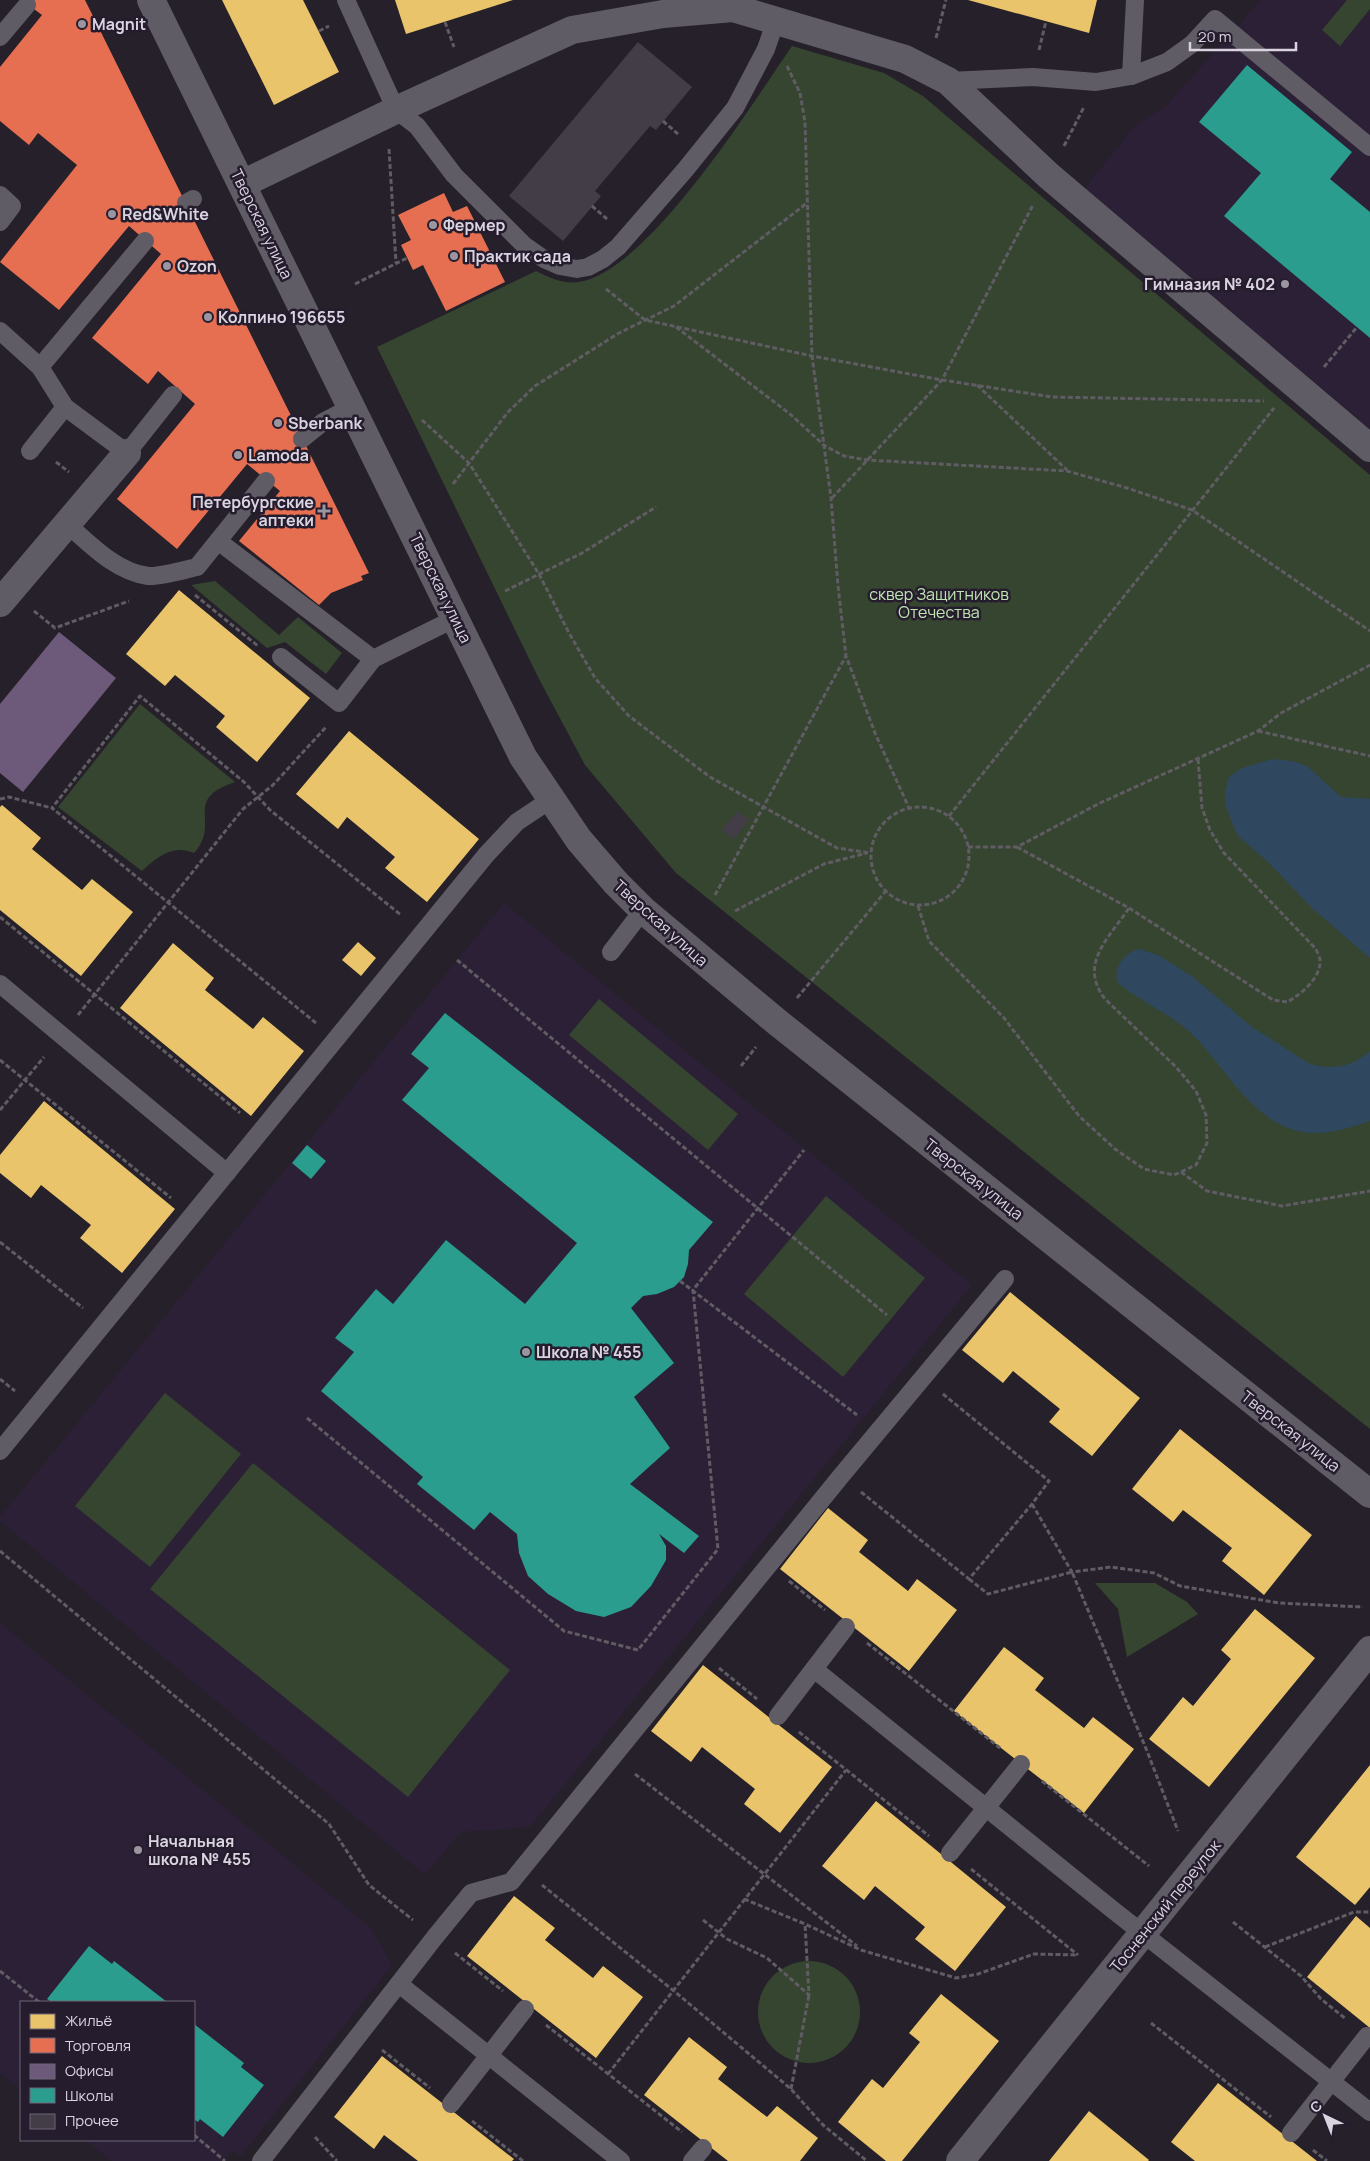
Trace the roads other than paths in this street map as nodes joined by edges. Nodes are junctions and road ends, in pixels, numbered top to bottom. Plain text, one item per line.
1 (151, 0) edge
2 (346, 0) edge
3 (1135, 0) edge
4 (734, 4) edge
5 (27, 5) dead end
6 (776, 20) junction
7 (0, 38) edge
8 (938, 76) junction
9 (1131, 76) junction
10 (396, 110) junction
11 (1370, 147) edge
12 (242, 184) junction
13 (0, 196) edge
14 (0, 222) edge
15 (144, 240) dead end
16 (0, 331) edge
17 (40, 367) junction
18 (173, 396) dead end
19 (65, 406) junction
20 (352, 407) junction
21 (302, 439) dead end
22 (1370, 448) edge
23 (30, 451) dead end
24 (127, 453) junction
25 (266, 481) dead end
26 (67, 524) junction
27 (218, 540) junction
28 (5, 597) edge
29 (456, 618) junction
30 (281, 658) road end
31 (373, 659) junction
32 (550, 800) junction
33 (643, 910) junction
34 (610, 952) dead end
35 (0, 984) edge
36 (227, 1173) junction
37 (1005, 1279) dead end
38 (0, 1451) edge
39 (1370, 1494) edge
40 (846, 1627) road end
41 (1370, 1650) edge
42 (814, 1669) junction
43 (778, 1716) road end
44 (1020, 1764) road end
45 (986, 1807) junction
46 (950, 1853) road end
47 (1143, 1933) junction
48 (399, 1984) junction
49 (525, 2009) road end
50 (1367, 2036) road end
51 (488, 2055) junction
52 (1331, 2082) junction
53 (451, 2104) dead end
54 (1370, 2112) edge
55 (1291, 2133) road end
56 (260, 2161) edge
57 (621, 2161) edge
58 (960, 2161) edge

1 - 12 street, Тверская улица
2 - 10 lane
3 - 9 lane
4 - 6 street
4 - 10 street
5 - 7 lane
6 - 8 street
6 - 10 lane
8 - 9 lane
8 - 22 street
9 - 11 lane
10 - 12 street
12 - 20 street, Тверская улица
13 - 14 lane
15 - 17 lane
16 - 17 lane
17 - 19 lane
18 - 24 lane
19 - 23 lane
19 - 24 lane
20 - 21 lane
20 - 29 street, Тверская улица
24 - 26 street
25 - 27 lane
26 - 27 lane
26 - 28 street
27 - 31 lane
29 - 31 lane
29 - 32 street, Тверская улица
30 - 31 lane
32 - 33 street, Тверская улица
32 - 36 lane
33 - 34 lane
33 - 39 street, Тверская улица
35 - 36 lane
36 - 38 lane
37 - 48 lane
40 - 42 lane
41 - 47 street, Тосненский переулок
42 - 43 lane
42 - 45 lane
44 - 45 lane
45 - 46 lane
45 - 47 lane
47 - 52 lane
47 - 58 street, Тосненский переулок
48 - 51 lane
48 - 56 lane
49 - 51 lane
50 - 52 lane
51 - 53 lane
51 - 57 lane
52 - 54 lane
52 - 55 lane

